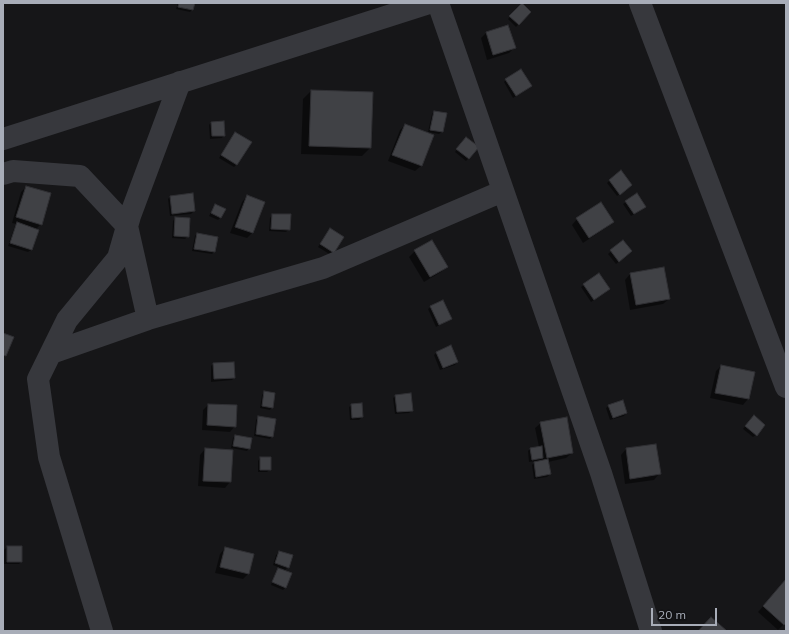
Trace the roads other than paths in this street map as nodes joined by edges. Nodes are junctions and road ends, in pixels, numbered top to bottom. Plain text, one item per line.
1 (429, 3) edge
2 (438, 3) edge
3 (640, 3) edge
4 (180, 82) junction
5 (3, 139) edge
6 (3, 174) edge
7 (503, 191) junction
8 (127, 226) junction
9 (148, 319) junction
10 (51, 353) junction
11 (786, 387) edge
12 (102, 631) edge
13 (651, 631) edge

1 - 4 street
2 - 7 street
3 - 11 street
4 - 5 street
4 - 8 street
6 - 8 street
7 - 9 street
7 - 13 street
8 - 9 street
8 - 10 street
9 - 10 street
10 - 12 street

